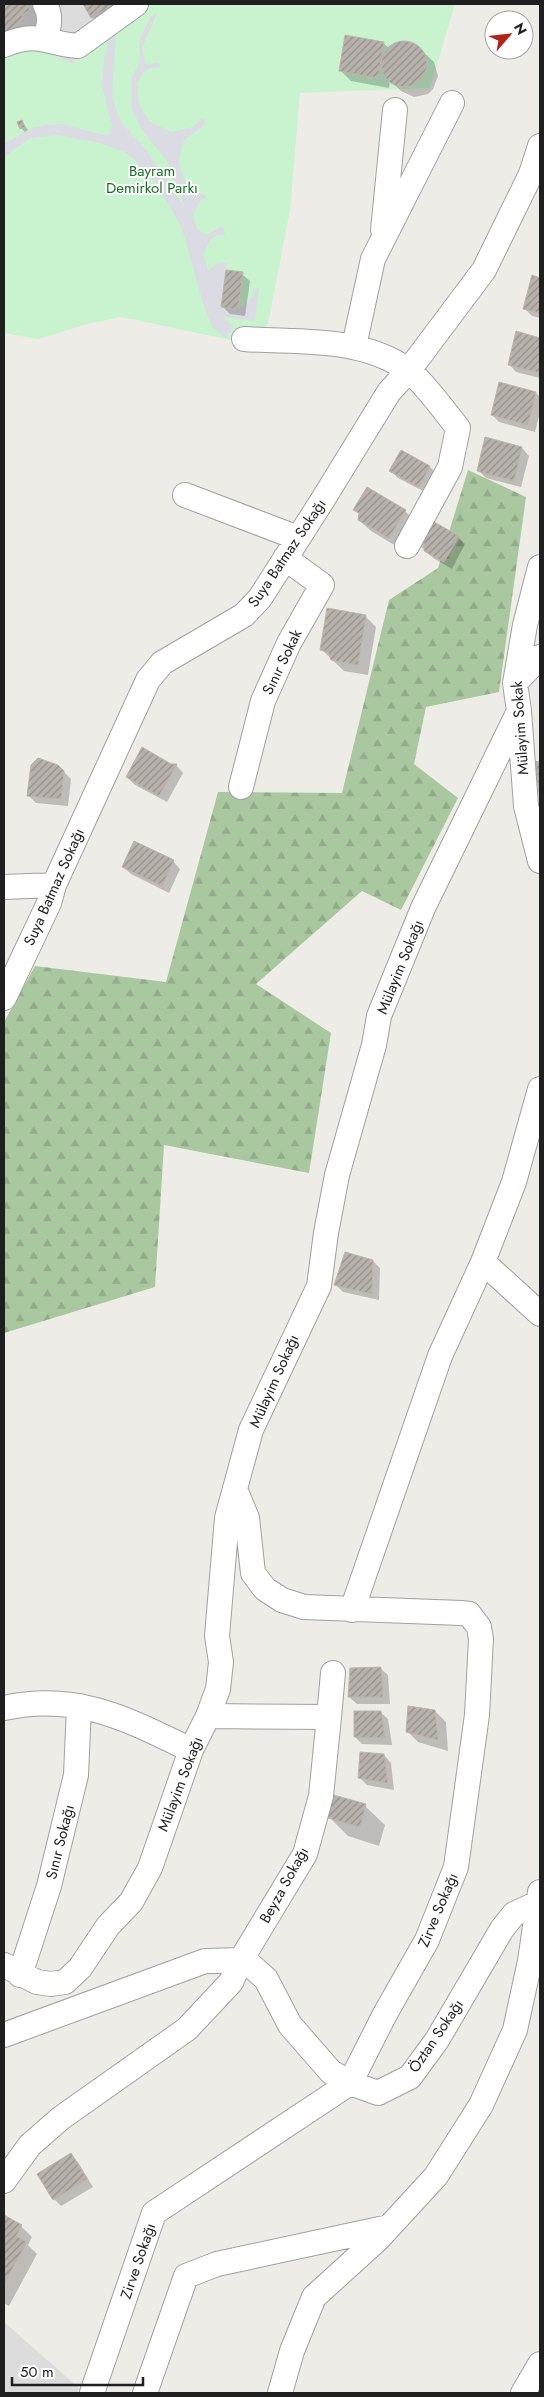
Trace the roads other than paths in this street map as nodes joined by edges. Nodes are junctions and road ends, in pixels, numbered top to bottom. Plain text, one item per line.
1 (45, 4) edge
2 (136, 4) edge
3 (44, 38) junction
4 (4, 44) edge
5 (452, 103) dead end
6 (395, 110) dead end
7 (540, 146) edge
8 (383, 240) junction
9 (244, 338) dead end
10 (354, 346) junction
11 (409, 370) junction
12 (184, 495) dead end
13 (298, 538) junction
14 (407, 546) dead end
15 (285, 558) junction
16 (540, 567) edge
17 (540, 657) edge
18 (515, 683) junction
19 (519, 711) junction
20 (241, 787) dead end
21 (540, 860) edge
22 (54, 885) junction
23 (4, 887) edge
24 (4, 998) edge
25 (540, 1089) edge
26 (483, 1262) junction
27 (540, 1314) edge
28 (235, 1489) junction
29 (352, 1610) junction
30 (333, 1674) dead end
31 (79, 1706) junction
32 (4, 1708) edge
33 (208, 1716) junction
34 (329, 1717) junction
35 (191, 1750) junction
36 (539, 1896) edge
37 (241, 1960) junction
38 (12, 1970) edge
39 (4, 2035) edge
40 (350, 2082) junction
41 (4, 2181) edge
42 (389, 2227) junction
43 (540, 2364) edge
44 (92, 2393) edge
45 (144, 2393) edge
46 (280, 2393) edge
47 (524, 2393) edge

1 - 3 street
2 - 3 street
3 - 4 street
5 - 8 street
6 - 8 street
7 - 11 street, Suya Batmaz Sokağı
8 - 10 street
9 - 10 street
10 - 11 street
11 - 13 street, Suya Batmaz Sokağı
11 - 14 street
12 - 13 street
13 - 15 street, Suya Batmaz Sokağı
15 - 20 street, Sınır Sokak
15 - 22 street, Suya Batmaz Sokağı
16 - 18 street, Mülayim Sokak
17 - 18 street
18 - 19 street, Mülayim Sokak
19 - 21 street, Mülayim Sokak
19 - 28 street, Mülayim Sokağı
22 - 23 street
22 - 24 street, Suya Batmaz Sokağı
25 - 26 street
26 - 27 street
26 - 29 street
28 - 29 street, Zirve Sokağı
28 - 33 street, Mülayim Sokağı
29 - 40 street, Zirve Sokağı
30 - 34 street, Beyza Sokağı
31 - 32 street
31 - 35 street
31 - 38 street, Sınır Sokağı
33 - 34 street
33 - 35 street, Mülayim Sokağı
34 - 37 street, Beyza Sokağı
35 - 38 street, Mülayim Sokağı
36 - 40 street, Öztan Sokağı
36 - 42 street
37 - 39 street
37 - 40 street, Öztan Sokağı
37 - 41 street, Beyza Sokağı
40 - 44 street, Zirve Sokağı
42 - 45 street
42 - 46 street
43 - 47 street

